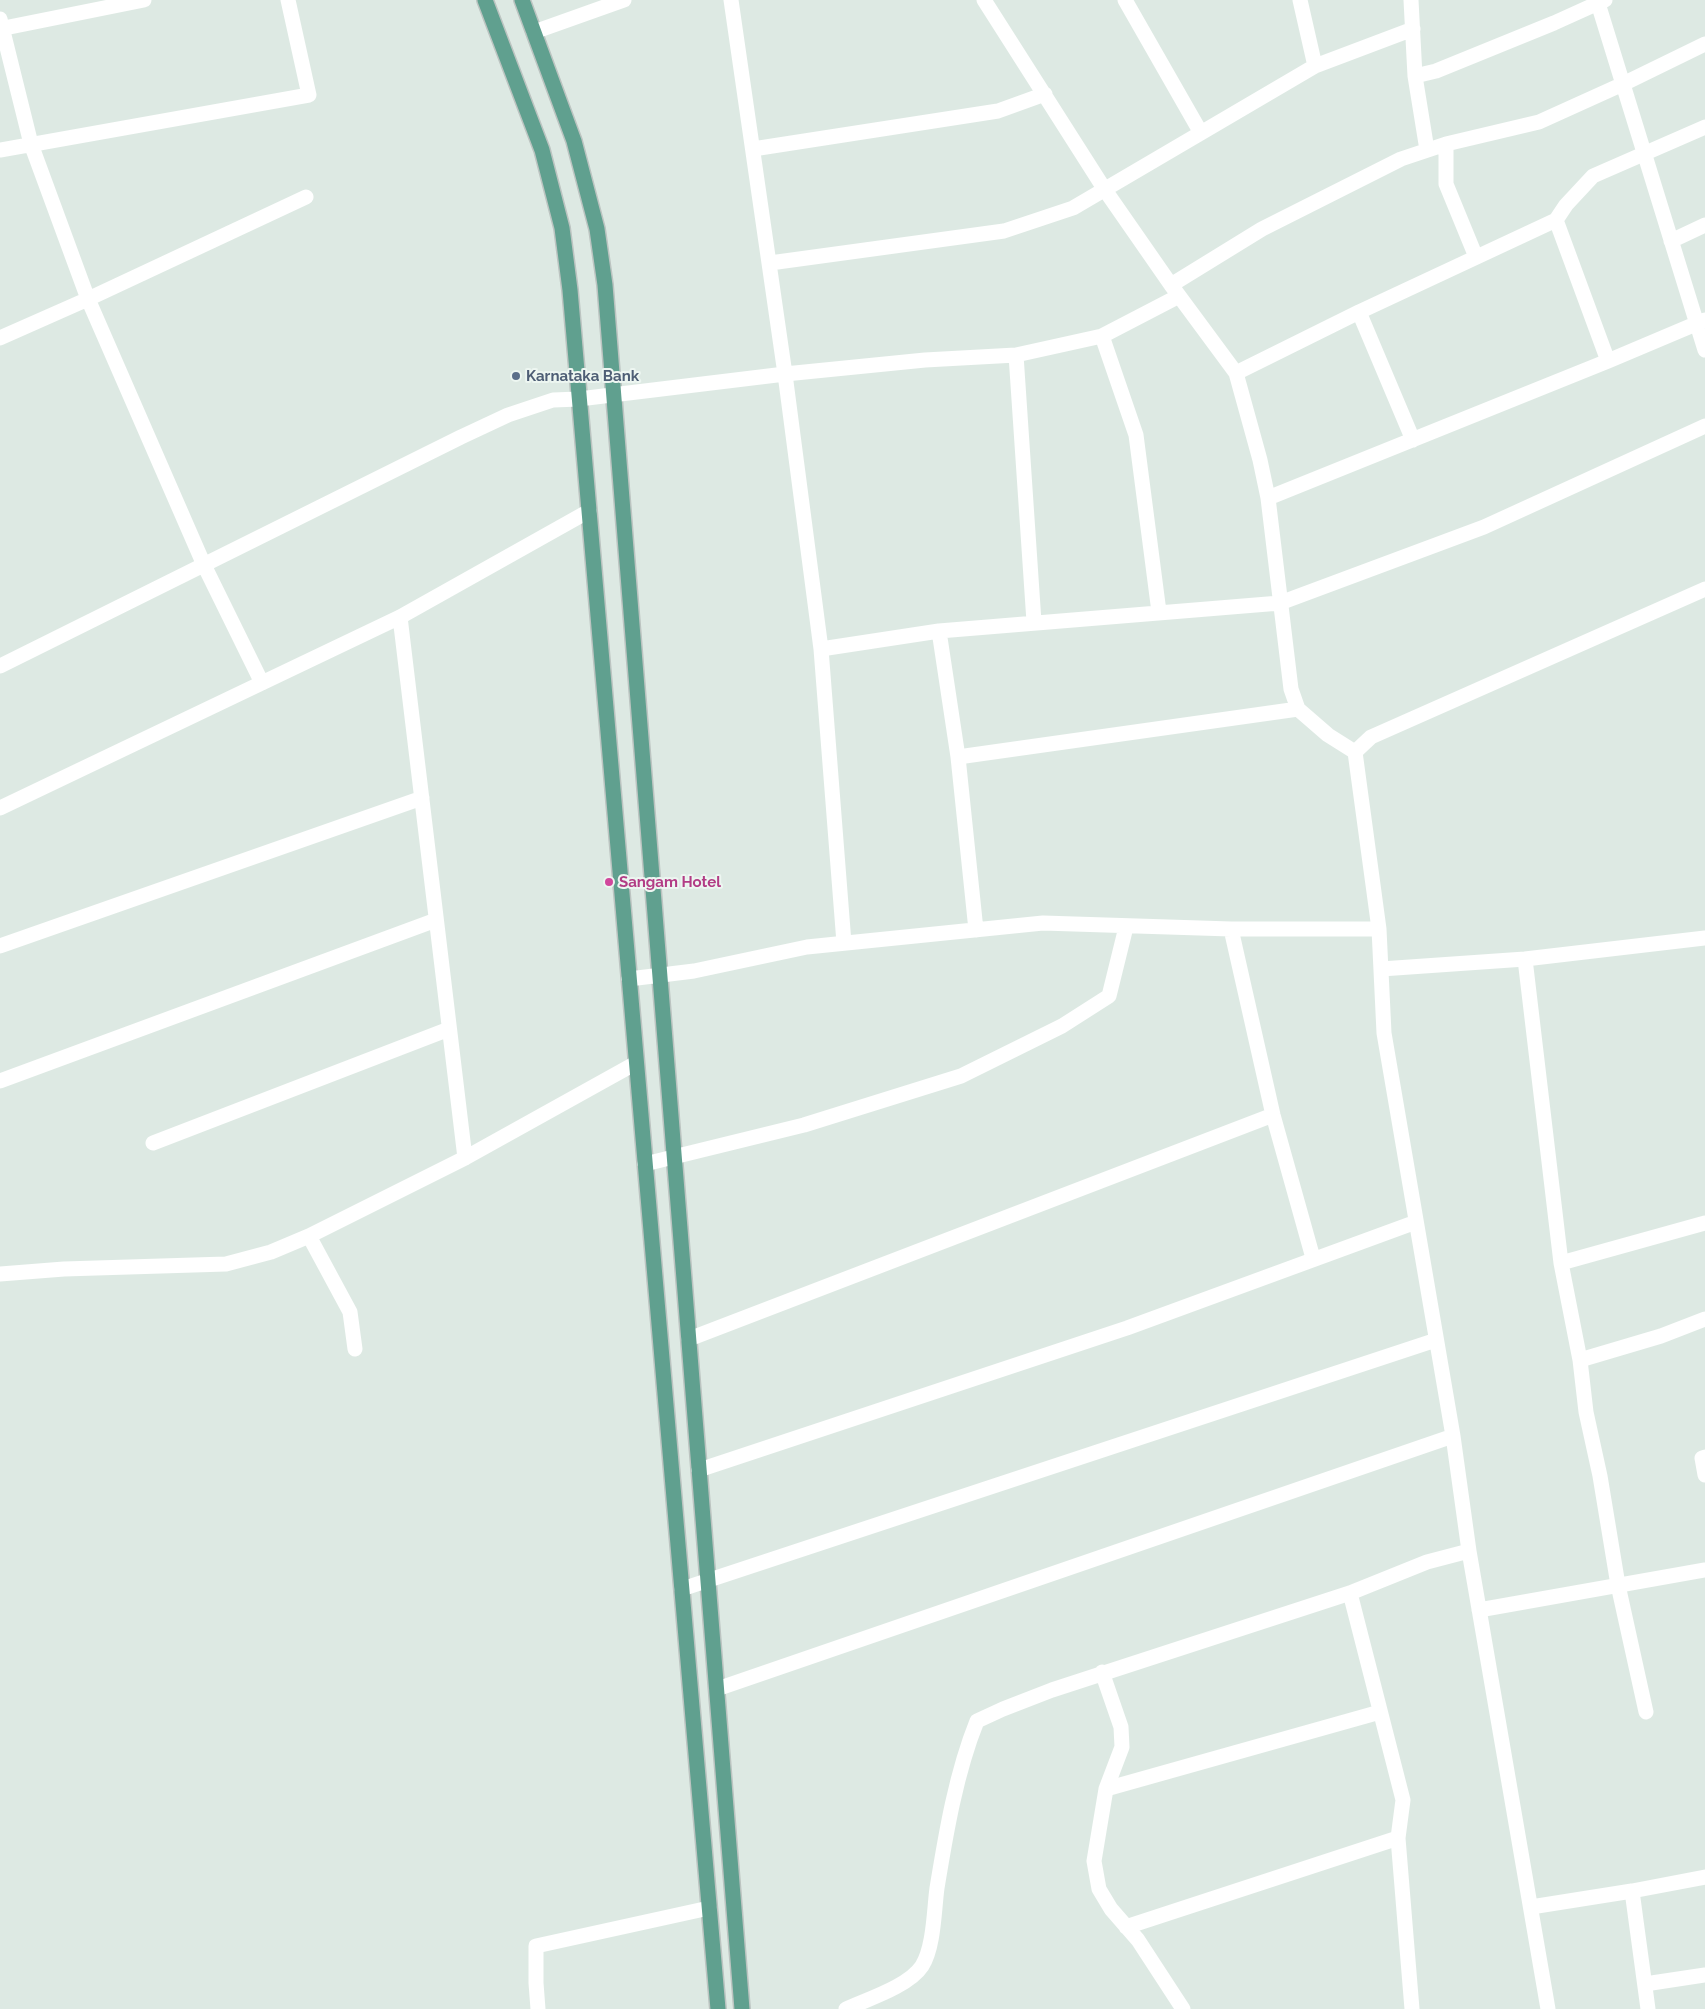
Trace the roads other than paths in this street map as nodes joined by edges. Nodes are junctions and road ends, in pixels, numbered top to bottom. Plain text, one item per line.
1 (144, 0) edge
2 (288, 0) edge
3 (485, 0) edge
4 (522, 0) edge
5 (624, 0) edge
6 (731, 0) edge
7 (984, 0) edge
8 (1125, 0) edge
9 (1300, 0) edge
10 (1411, 0) edge
11 (1600, 1) edge
12 (0, 26) edge
13 (1413, 29) junction
14 (534, 32) junction
15 (1705, 44) edge
16 (1315, 66) junction
17 (1415, 76) junction
18 (1623, 84) junction
19 (1045, 94) junction
20 (1705, 127) edge
21 (1201, 133) junction
22 (31, 144) junction
23 (1446, 144) junction
24 (753, 149) junction
25 (0, 150) edge
26 (1427, 150) junction
27 (1644, 153) junction
28 (1105, 190) junction
29 (306, 197) dead end
30 (1556, 220) junction
31 (1705, 225) edge
32 (1671, 241) junction
33 (1476, 257) junction
34 (770, 263) junction
35 (1175, 291) junction
36 (88, 299) junction
37 (1359, 312) junction
38 (1701, 322) edge
39 (1102, 336) junction
40 (0, 338) edge
41 (1705, 350) edge
42 (1016, 354) junction
43 (1608, 361) junction
44 (1236, 373) junction
45 (785, 374) junction
46 (613, 395) junction
47 (579, 399) junction
48 (1705, 426) edge
49 (1413, 440) junction
50 (1268, 498) junction
51 (589, 511) junction
52 (204, 565) junction
53 (1705, 589) edge
54 (1280, 603) junction
55 (1158, 612) junction
56 (400, 617) junction
57 (1034, 622) junction
58 (939, 631) junction
59 (821, 650) junction
60 (0, 666) edge
61 (262, 682) junction
62 (1298, 710) junction
63 (1355, 752) junction
64 (958, 756) junction
65 (422, 798) junction
66 (0, 808) edge
67 (436, 920) junction
68 (1126, 927) junction
69 (1231, 929) junction
70 (1379, 929) junction
71 (976, 930) junction
72 (1705, 938) edge
73 (844, 943) junction
74 (0, 946) edge
75 (1525, 959) junction
76 (1381, 968) junction
77 (660, 975) junction
78 (629, 979) junction
79 (449, 1029) junction
80 (636, 1063) junction
81 (0, 1081) edge
82 (1273, 1114) junction
83 (153, 1143) dead end
84 (674, 1156) junction
85 (464, 1158) junction
86 (645, 1164) junction
87 (1416, 1222) junction
88 (1705, 1223) edge
89 (309, 1236) junction
90 (1313, 1258) junction
91 (1561, 1263) junction
92 (0, 1274) edge
93 (1705, 1319) edge
94 (689, 1339) junction
95 (1436, 1340) junction
96 (355, 1349) dead end
97 (1580, 1360) junction
98 (1453, 1436) junction
99 (1705, 1457) edge
100 (699, 1470) junction
101 (1705, 1475) edge
102 (1469, 1551) junction
103 (1705, 1570) edge
104 (708, 1580) junction
105 (1618, 1585) junction
106 (682, 1588) junction
107 (1350, 1593) junction
108 (1479, 1610) junction
109 (1102, 1672) junction
110 (717, 1689) junction
111 (1380, 1712) junction
112 (1646, 1712) dead end
113 (1106, 1789) junction
114 (1398, 1838) junction
115 (1705, 1877) edge
116 (1632, 1891) junction
117 (1531, 1907) junction
118 (709, 1908) junction
119 (1126, 1927) junction
120 (738, 1946) junction
121 (712, 1948) junction
122 (1705, 1975) edge
123 (1645, 1984) junction
124 (538, 2009) edge
125 (718, 2009) edge
126 (742, 2009) edge
127 (846, 2009) edge
128 (1182, 2009) edge
129 (1412, 2009) edge
130 (1548, 2009) edge
131 (1648, 2009) edge

1 - 12 street
2 - 22 street
3 - 47 main road
4 - 14 main road
5 - 14 street
6 - 24 street
7 - 19 street
8 - 21 street
9 - 16 street
10 - 13 street
11 - 17 street
11 - 18 street
12 - 22 street
13 - 16 street
13 - 17 street
14 - 46 main road
15 - 18 street
16 - 21 street
17 - 26 street
18 - 23 street
18 - 27 street
19 - 24 street
19 - 28 street
20 - 27 street
21 - 28 street
22 - 25 street
22 - 36 street
23 - 26 street
23 - 33 street
24 - 34 street
26 - 35 street
27 - 30 street
27 - 32 street
28 - 34 street
28 - 35 street
29 - 36 street
30 - 33 street
30 - 43 street
31 - 32 street
32 - 38 street
33 - 37 street
34 - 45 street
35 - 39 street
35 - 44 street
36 - 40 street
36 - 52 street
37 - 44 street
37 - 49 street
38 - 41 street
38 - 43 street
39 - 42 street
39 - 55 street
42 - 45 street
42 - 57 street
43 - 49 street
44 - 50 street
45 - 46 street
45 - 59 street
46 - 47 street
46 - 77 main road
47 - 51 main road
47 - 52 street
48 - 54 street
49 - 50 street
50 - 54 street
51 - 56 street
51 - 78 main road
52 - 60 street
52 - 61 street
53 - 63 street
54 - 55 street
54 - 62 street
55 - 57 street
56 - 61 street
56 - 65 street
57 - 58 street
58 - 59 street
58 - 64 street
59 - 73 street
61 - 66 street
62 - 63 street
62 - 64 street
63 - 70 street
64 - 71 street
65 - 67 street
65 - 74 street
67 - 79 street
67 - 81 street
68 - 69 street
68 - 71 street
68 - 84 street
69 - 70 street
69 - 82 street
70 - 76 street
71 - 73 street
72 - 75 street
73 - 77 street
75 - 76 street
75 - 91 street
76 - 87 street
77 - 78 street
77 - 84 main road
78 - 80 main road
79 - 83 street
79 - 85 street
80 - 85 street
80 - 86 main road
82 - 90 street
82 - 94 street
84 - 86 street
84 - 94 main road
85 - 89 street
86 - 106 main road
87 - 90 street
87 - 95 street
88 - 91 street
89 - 92 street
89 - 96 street
90 - 100 street
91 - 97 street
93 - 97 street
94 - 100 main road
95 - 98 street
95 - 104 street
97 - 105 street
98 - 102 street
98 - 110 street
99 - 101 street
100 - 104 main road
102 - 107 street
102 - 108 street
103 - 105 street
104 - 106 street
104 - 110 main road
105 - 108 street
105 - 112 street
106 - 118 main road
107 - 109 street
107 - 111 street
108 - 117 street
109 - 113 street
109 - 127 street
110 - 120 main road
111 - 113 street
111 - 114 street
113 - 119 street
114 - 119 street
114 - 129 street
115 - 116 street
116 - 117 street
116 - 123 street
117 - 130 street
118 - 121 main road
118 - 124 street
119 - 128 street
120 - 121 main road
120 - 126 main road
121 - 125 main road
122 - 123 street
123 - 131 street

